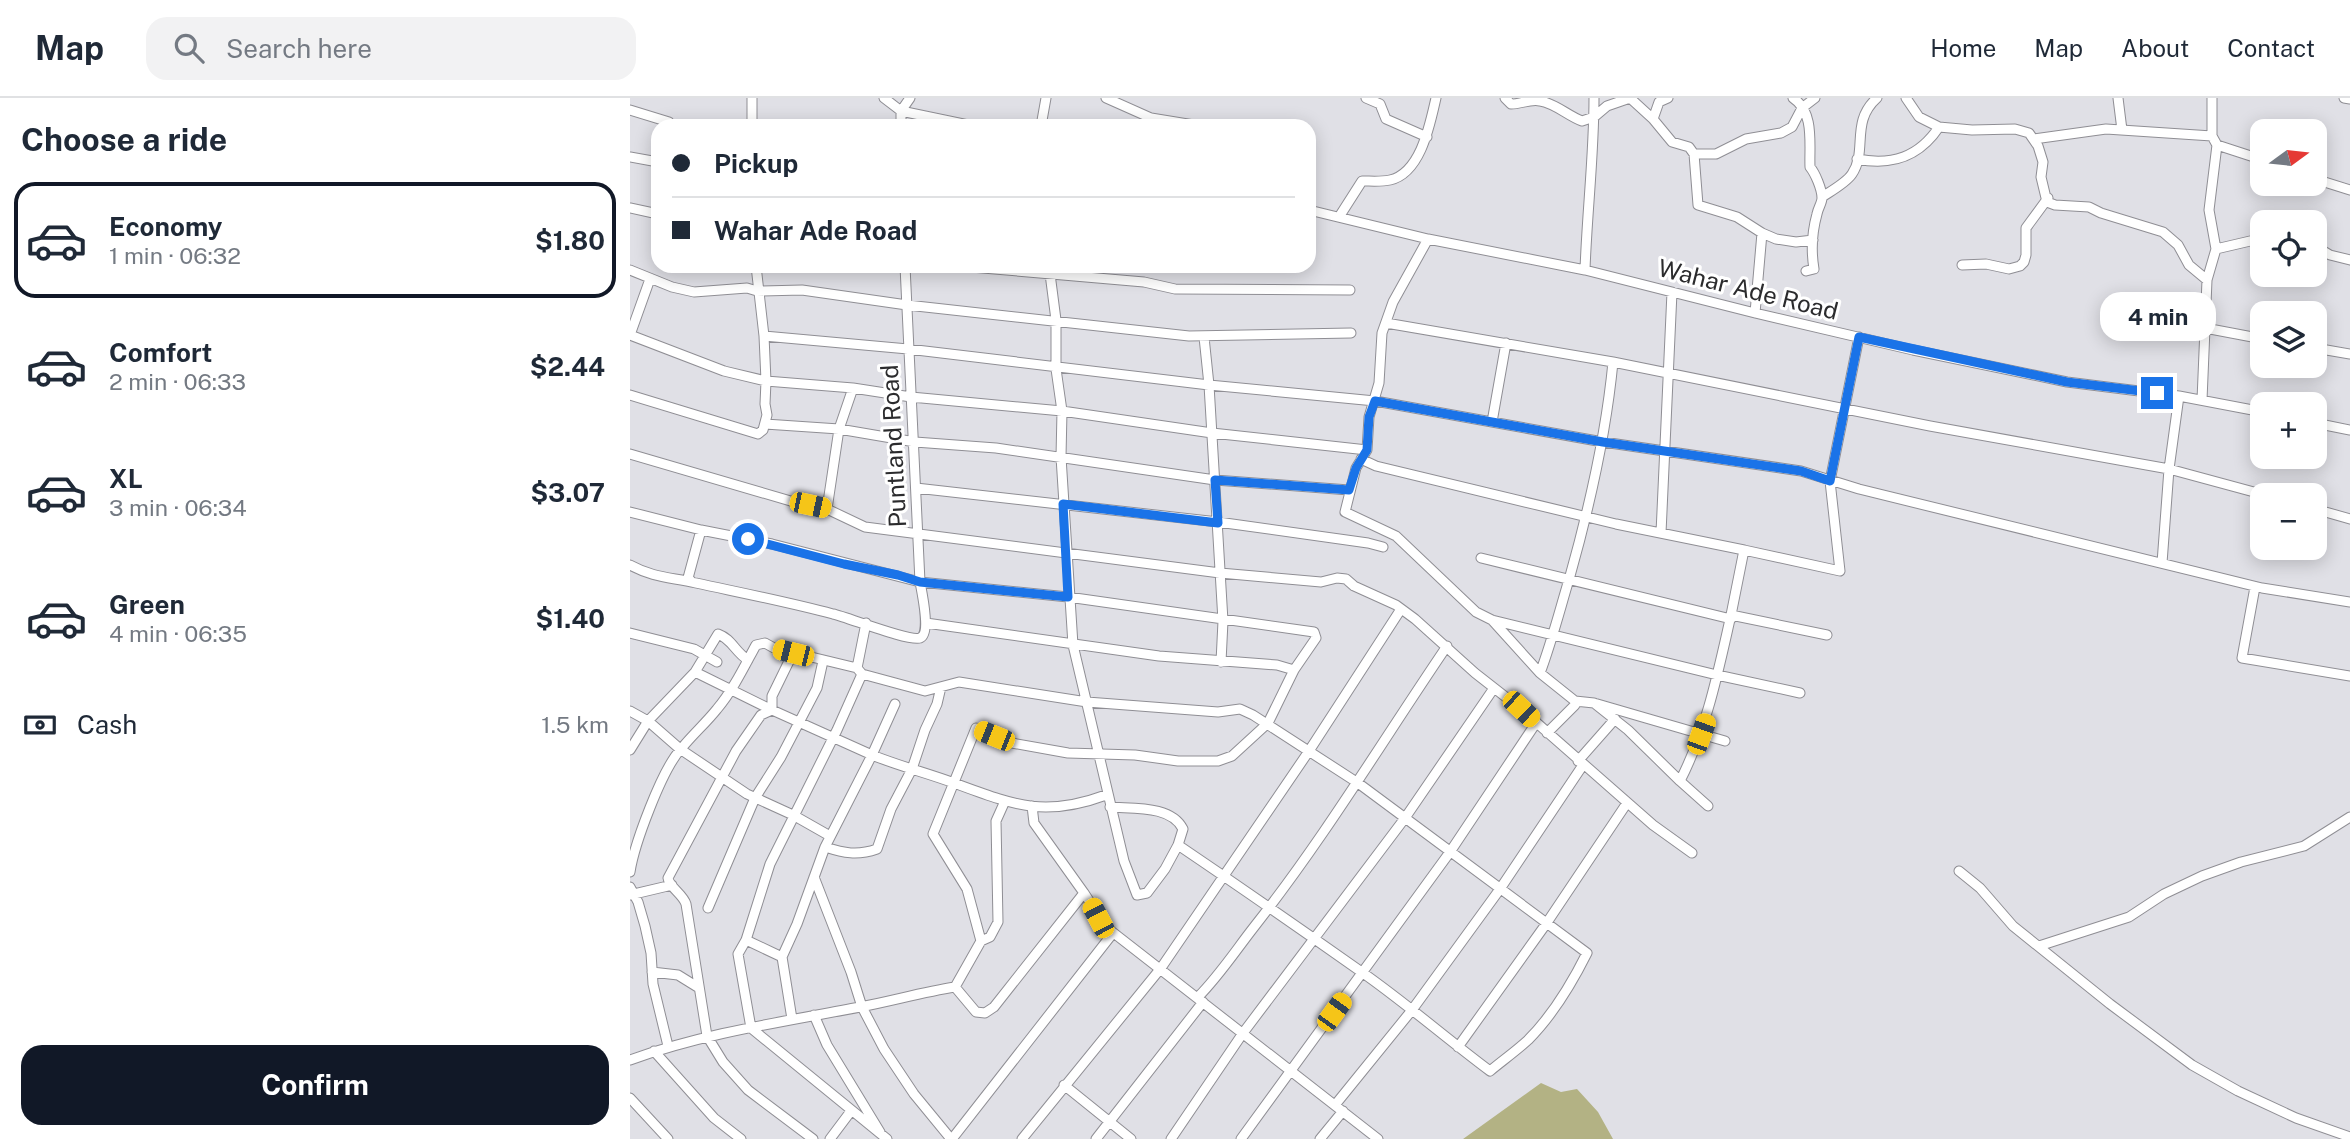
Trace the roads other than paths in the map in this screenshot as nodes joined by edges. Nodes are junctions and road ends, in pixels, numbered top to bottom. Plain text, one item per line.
1 (752, 98) edge
2 (884, 98) edge
3 (910, 98) edge
4 (1046, 98) edge
5 (1106, 98) edge
6 (1366, 98) edge
7 (1436, 98) edge
8 (1505, 98) edge
9 (1594, 98) edge
10 (1668, 98) edge
11 (1793, 98) edge
12 (1815, 98) edge
13 (1877, 98) edge
14 (1906, 98) edge
15 (2118, 98) edge
16 (2212, 98) edge
17 (2344, 98) edge
18 (2350, 99) edge
19 (1802, 108) junction
20 (630, 110) edge
21 (901, 111) junction
22 (1594, 117) junction
23 (659, 119) edge
24 (751, 119) edge
25 (901, 119) edge
26 (939, 119) edge
27 (1042, 119) edge
28 (1157, 119) edge
29 (1653, 119) junction
30 (1939, 127) junction
31 (2122, 130) junction
32 (1427, 136) junction
33 (2034, 139) junction
34 (2215, 140) junction
35 (1694, 154) junction
36 (2250, 155) edge
37 (630, 157) edge
38 (1857, 159) junction
39 (651, 161) edge
40 (2328, 183) edge
41 (2350, 190) edge
42 (1822, 197) junction
43 (2048, 198) junction
44 (630, 208) edge
45 (651, 212) edge
46 (1316, 212) edge
47 (1339, 217) junction
48 (1762, 233) junction
49 (1428, 239) junction
50 (1813, 240) junction
51 (2250, 241) edge
52 (2216, 249) junction
53 (2327, 253) edge
54 (2350, 260) edge
55 (1962, 265) dead end
56 (630, 270) edge
57 (1585, 270) junction
58 (1805, 271) dead end
59 (756, 273) edge
60 (905, 273) edge
61 (1050, 273) edge
62 (1074, 273) edge
63 (650, 279) junction
64 (2207, 280) junction
65 (1350, 290) dead end
66 (757, 291) junction
67 (1672, 292) junction
68 (907, 305) junction
69 (1755, 313) junction
70 (1056, 320) junction
71 (1386, 323) junction
72 (2205, 328) junction
73 (1352, 333) dead end
74 (764, 336) junction
75 (1204, 337) junction
76 (1859, 337) junction
77 (2250, 337) edge
78 (1506, 343) junction
79 (908, 349) junction
80 (2327, 350) edge
81 (2350, 354) edge
82 (1612, 362) junction
83 (1056, 369) junction
84 (1668, 373) junction
85 (766, 381) junction
86 (1209, 385) junction
87 (853, 388) junction
88 (630, 395) edge
89 (2179, 396) junction
90 (911, 397) junction
91 (2202, 400) junction
92 (1375, 401) junction
93 (1843, 408) junction
94 (2250, 409) edge
95 (1062, 411) junction
96 (1492, 422) junction
97 (765, 424) junction
98 (2327, 425) edge
99 (839, 429) junction
100 (2350, 430) edge
101 (1212, 433) junction
102 (915, 442) junction
103 (1603, 442) junction
104 (1367, 450) junction
105 (1664, 451) junction
106 (630, 454) edge
107 (1061, 457) junction
108 (1362, 459) junction
109 (2169, 468) junction
110 (1215, 480) junction
111 (1830, 481) junction
112 (916, 488) junction
113 (1349, 490) junction
114 (2250, 491) edge
115 (1063, 504) junction
116 (827, 509) junction
117 (630, 512) edge
118 (2327, 512) edge
119 (1586, 517) junction
120 (2350, 519) edge
121 (1218, 523) junction
122 (701, 530) junction
123 (918, 532) junction
124 (1661, 533) junction
125 (1383, 547) dead end
126 (1744, 550) junction
127 (1065, 552) junction
128 (1481, 558) dead end
129 (2162, 563) junction
130 (630, 565) edge
131 (1220, 573) junction
132 (1569, 579) junction
133 (691, 582) junction
134 (920, 582) junction
135 (2255, 587) junction
136 (1068, 597) junction
137 (2350, 601) edge
138 (1401, 609) junction
139 (1731, 617) junction
140 (1492, 620) junction
141 (1223, 621) junction
142 (866, 623) junction
143 (926, 623) junction
144 (630, 633) edge
145 (1554, 635) junction
146 (1827, 635) dead end
147 (1073, 645) junction
148 (1447, 646) junction
149 (793, 653) junction
150 (705, 655) junction
151 (748, 660) junction
152 (823, 661) junction
153 (717, 662) dead end
154 (1221, 662) junction
155 (1294, 670) junction
156 (695, 671) junction
157 (860, 671) junction
158 (1540, 673) junction
159 (1717, 676) junction
160 (2350, 676) edge
161 (941, 687) junction
162 (1494, 688) junction
163 (732, 690) junction
164 (1800, 693) dead end
165 (1575, 701) junction
166 (1087, 702) junction
167 (1594, 703) junction
168 (895, 704) dead end
169 (630, 710) edge
170 (772, 710) junction
171 (1615, 719) junction
172 (648, 720) junction
173 (800, 721) junction
174 (1268, 723) junction
175 (1536, 723) junction
176 (1547, 733) junction
177 (1701, 734) junction
178 (832, 737) junction
179 (1725, 741) dead end
180 (680, 749) junction
181 (630, 750) edge
182 (1309, 751) junction
183 (872, 755) junction
184 (1097, 755) junction
185 (1581, 763) junction
186 (912, 769) junction
187 (721, 775) junction
188 (1681, 781) junction
189 (953, 783) junction
190 (1358, 783) junction
191 (1107, 795) junction
192 (755, 798) junction
193 (1005, 801) junction
194 (1627, 803) junction
195 (1032, 806) junction
196 (1709, 806) dead end
197 (1110, 807) junction
198 (793, 815) junction
199 (2350, 817) edge
200 (1405, 818) junction
201 (830, 836) junction
202 (1178, 845) junction
203 (825, 847) junction
204 (1450, 852) junction
205 (1692, 853) dead end
206 (1959, 871) dead end
207 (630, 872) edge
208 (1224, 876) junction
209 (814, 877) junction
210 (672, 885) junction
211 (1500, 889) junction
212 (631, 892) edge
213 (1084, 893) junction
214 (1270, 906) junction
215 (708, 908) dead end
216 (1546, 924) junction
217 (1113, 933) junction
218 (1313, 939) junction
219 (746, 940) junction
220 (981, 941) junction
221 (2039, 946) junction
222 (782, 957) junction
223 (1161, 968) junction
224 (652, 972) junction
225 (1363, 973) junction
226 (955, 987) junction
227 (699, 988) junction
228 (1201, 999) junction
229 (862, 1007) junction
230 (1412, 1010) junction
231 (814, 1015) junction
232 (792, 1019) junction
233 (751, 1028) junction
234 (1243, 1033) junction
235 (707, 1036) junction
236 (668, 1046) junction
237 (1458, 1047) junction
238 (654, 1051) junction
239 (630, 1060) edge
240 (1291, 1070) junction
241 (1064, 1085) junction
242 (630, 1098) edge
243 (1339, 1108) junction
244 (851, 1111) junction
245 (1110, 1121) junction
246 (885, 1137) edge
247 (2350, 1137) edge
248 (668, 1139) edge
249 (741, 1139) edge
250 (813, 1139) edge
251 (830, 1139) edge
252 (952, 1139) edge
253 (1022, 1139) edge
254 (1096, 1139) edge
255 (1131, 1139) edge
256 (1171, 1139) edge
257 (1241, 1139) edge
258 (1321, 1139) edge
259 (1378, 1139) edge

1 - 24 street
2 - 21 street
3 - 21 street
4 - 27 street
5 - 28 street
6 - 32 street
7 - 32 street
8 - 22 street
9 - 22 street
10 - 29 street
11 - 19 street
12 - 19 street
13 - 38 street
14 - 30 street
15 - 31 street
16 - 34 street
17 - 18 street
19 - 35 street
19 - 42 street
20 - 23 street
21 - 25 street
21 - 26 street
22 - 29 street
22 - 57 street
29 - 35 street
30 - 33 street
30 - 38 street
31 - 33 street
31 - 34 street
32 - 47 street
33 - 43 street
34 - 36 street
34 - 52 street
35 - 48 street
37 - 39 street
38 - 42 street
40 - 41 street
42 - 50 street
43 - 55 street
43 - 64 street
44 - 45 street
46 - 47 street, Wahar Ade Road
47 - 49 street, Wahar Ade Road
48 - 50 street
48 - 69 street
49 - 57 street, Wahar Ade Road
49 - 71 street
50 - 58 street
51 - 52 street
52 - 64 street
53 - 54 street
56 - 63 street
57 - 67 street, Wahar Ade Road
59 - 66 street
60 - 68 street, Puntland Road
61 - 70 street
62 - 65 street
63 - 66 street
63 - 85 street
64 - 72 street
66 - 68 street
66 - 74 street
67 - 69 street, Wahar Ade Road
67 - 84 street
68 - 70 street
68 - 79 street, Puntland Road
69 - 76 street, Wahar Ade Road
70 - 75 street
70 - 83 street
71 - 78 street
71 - 92 street
72 - 77 street
72 - 91 street
73 - 75 street
74 - 79 street
74 - 85 street
75 - 86 street
76 - 89 street, Wahar Ade Road
76 - 93 street
78 - 82 street
78 - 96 street
79 - 83 street
79 - 90 street, Puntland Road
80 - 81 street
82 - 84 street
82 - 103 street
83 - 86 street
83 - 95 street
84 - 93 street
84 - 105 street
85 - 87 street
85 - 97 street
86 - 92 street
86 - 101 street
87 - 90 street
87 - 99 street
88 - 97 street
89 - 91 street, Wahar Ade Road
89 - 109 street
90 - 95 street
90 - 102 street, Puntland Road
91 - 94 street, Wahar Ade Road
92 - 96 street
92 - 104 street
93 - 109 street
93 - 111 street
95 - 101 street
95 - 107 street
96 - 103 street
97 - 99 street
98 - 100 street
99 - 102 street
99 - 116 street
101 - 104 street
101 - 110 street
102 - 107 street
102 - 112 street, Puntland Road
103 - 105 street
103 - 119 street
104 - 108 street
105 - 111 street
105 - 124 street
106 - 116 street
107 - 110 street
107 - 115 street
108 - 113 street
108 - 119 street
109 - 114 street
109 - 129 street
110 - 113 street
110 - 121 street
111 - 126 street
111 - 129 street
112 - 115 street
112 - 123 street, Puntland Road
113 - 140 street
115 - 121 street
115 - 127 street
116 - 123 street
117 - 122 street
118 - 120 street
119 - 124 street
119 - 132 street
121 - 125 street
121 - 131 street
122 - 133 street
122 - 134 street
123 - 127 street
123 - 134 street, Puntland Road
124 - 126 street
126 - 139 street
127 - 131 street
127 - 136 street
128 - 132 street
129 - 135 street
130 - 133 street
131 - 138 street
131 - 141 street
132 - 139 street
132 - 145 street
133 - 142 street
134 - 136 street
134 - 143 street, Puntland Road
135 - 137 street
135 - 160 street
136 - 141 street
136 - 147 street
138 - 148 street
138 - 182 street
139 - 146 street
139 - 159 street
140 - 145 street
140 - 158 street
141 - 154 street
141 - 155 street
142 - 143 street
142 - 157 street
143 - 147 street
144 - 150 street
145 - 158 street
145 - 159 street
147 - 154 street
147 - 166 street
148 - 162 street
148 - 190 street
149 - 151 street
149 - 152 street
149 - 170 street
150 - 151 street
150 - 153 street
150 - 156 street
151 - 163 street
152 - 157 street
152 - 173 street
154 - 155 street
155 - 174 street
156 - 163 street
156 - 172 street
157 - 161 street
157 - 178 street
158 - 165 street
159 - 164 street
159 - 177 street
161 - 166 street
161 - 186 street
162 - 175 street
162 - 200 street
163 - 170 street
163 - 180 street
165 - 167 street
165 - 176 street
166 - 174 street
166 - 184 street
167 - 171 street
167 - 177 street
168 - 183 street
169 - 172 street
170 - 173 street
170 - 187 street
171 - 185 street
171 - 188 street
172 - 180 street
172 - 181 street
173 - 178 street
173 - 192 street
174 - 182 street
174 - 184 street
175 - 176 street
175 - 204 street
176 - 185 street
177 - 179 street
177 - 188 street
178 - 183 street
178 - 198 street
180 - 187 street
180 - 207 street
182 - 190 street
182 - 208 street
183 - 186 street
183 - 201 street
184 - 189 street
184 - 191 street
185 - 194 street
185 - 211 street
186 - 189 street
186 - 203 street
187 - 192 street
187 - 210 street
188 - 196 street
189 - 193 street
189 - 220 street
190 - 200 street
190 - 214 street
191 - 195 street
191 - 197 street
192 - 198 street
192 - 215 street
193 - 195 street
193 - 220 street
194 - 205 street
194 - 216 street
195 - 213 street
197 - 202 street
197 - 202 street
198 - 201 street
198 - 219 street
199 - 221 street
200 - 204 street
200 - 218 street
201 - 203 street
202 - 208 street
203 - 209 street
204 - 211 street
204 - 225 street
206 - 221 street
208 - 214 street
208 - 223 street
209 - 222 street
209 - 229 street
210 - 212 street
210 - 227 street
211 - 216 street
211 - 230 street
212 - 224 street
213 - 217 street
213 - 226 street
214 - 218 street
214 - 228 street
216 - 237 street
216 - 237 street
217 - 223 street
217 - 252 street
218 - 225 street
218 - 234 street
219 - 222 street
219 - 233 street
220 - 226 street
221 - 247 street
222 - 232 street
223 - 228 street
223 - 241 street
224 - 227 street
224 - 236 street
225 - 230 street
225 - 240 street
226 - 229 street
227 - 235 street
228 - 234 street
228 - 245 street
229 - 231 street
229 - 252 street
230 - 237 street
230 - 243 street
231 - 232 street
231 - 246 street
232 - 233 street
233 - 235 street
233 - 244 street
234 - 240 street
234 - 256 street
235 - 236 street
235 - 250 street
236 - 238 street
238 - 239 street
238 - 249 street
240 - 243 street
240 - 257 street
241 - 245 street
241 - 253 street
242 - 248 street
243 - 258 street
243 - 259 street
244 - 246 street
244 - 251 street
245 - 254 street
245 - 255 street

